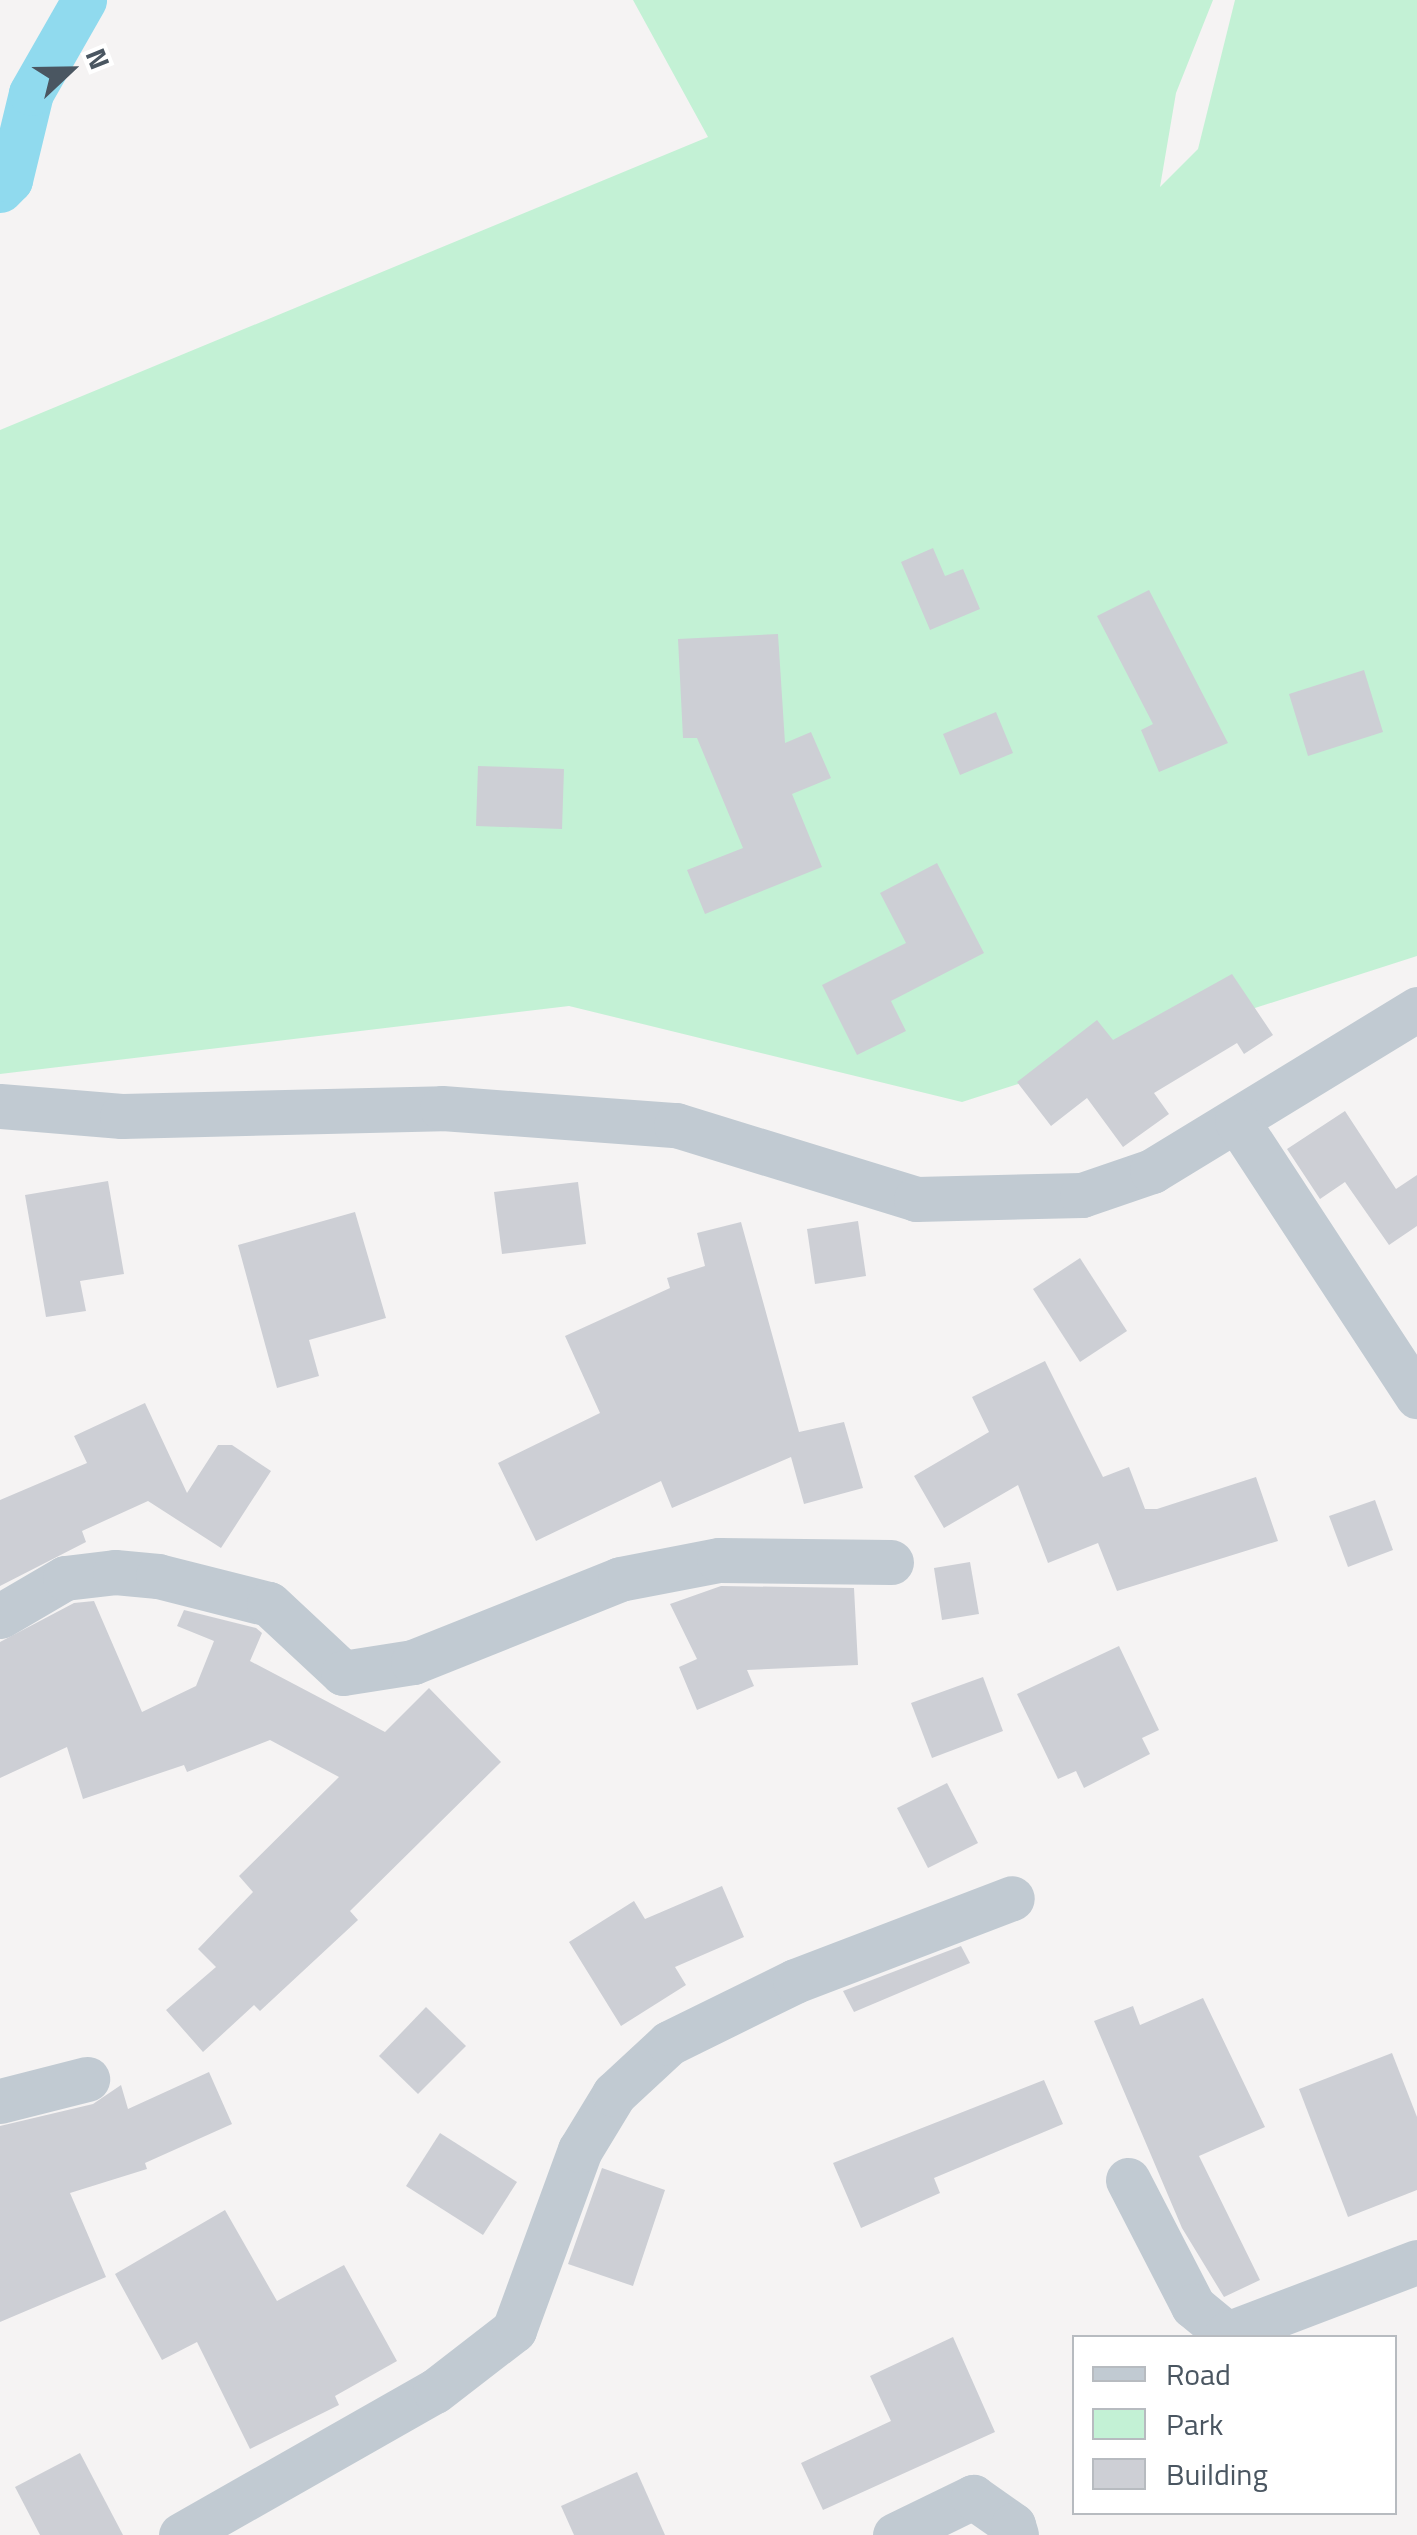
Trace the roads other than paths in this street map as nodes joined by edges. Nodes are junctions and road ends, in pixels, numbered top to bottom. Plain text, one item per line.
1 (1417, 1009) edge
2 (0, 1106) edge
3 (1237, 1120) junction
4 (1417, 1396) edge
5 (891, 1562) dead end
6 (0, 1616) edge
7 (1012, 1898) dead end
8 (87, 2079) dead end
9 (0, 2101) edge
10 (1128, 2180) dead end
11 (1417, 2262) edge
12 (181, 2535) edge
13 (895, 2535) edge
14 (1016, 2535) edge

1 - 3 street
2 - 3 street
3 - 4 street
5 - 6 street
7 - 12 street
8 - 9 street
10 - 11 street
13 - 14 street

